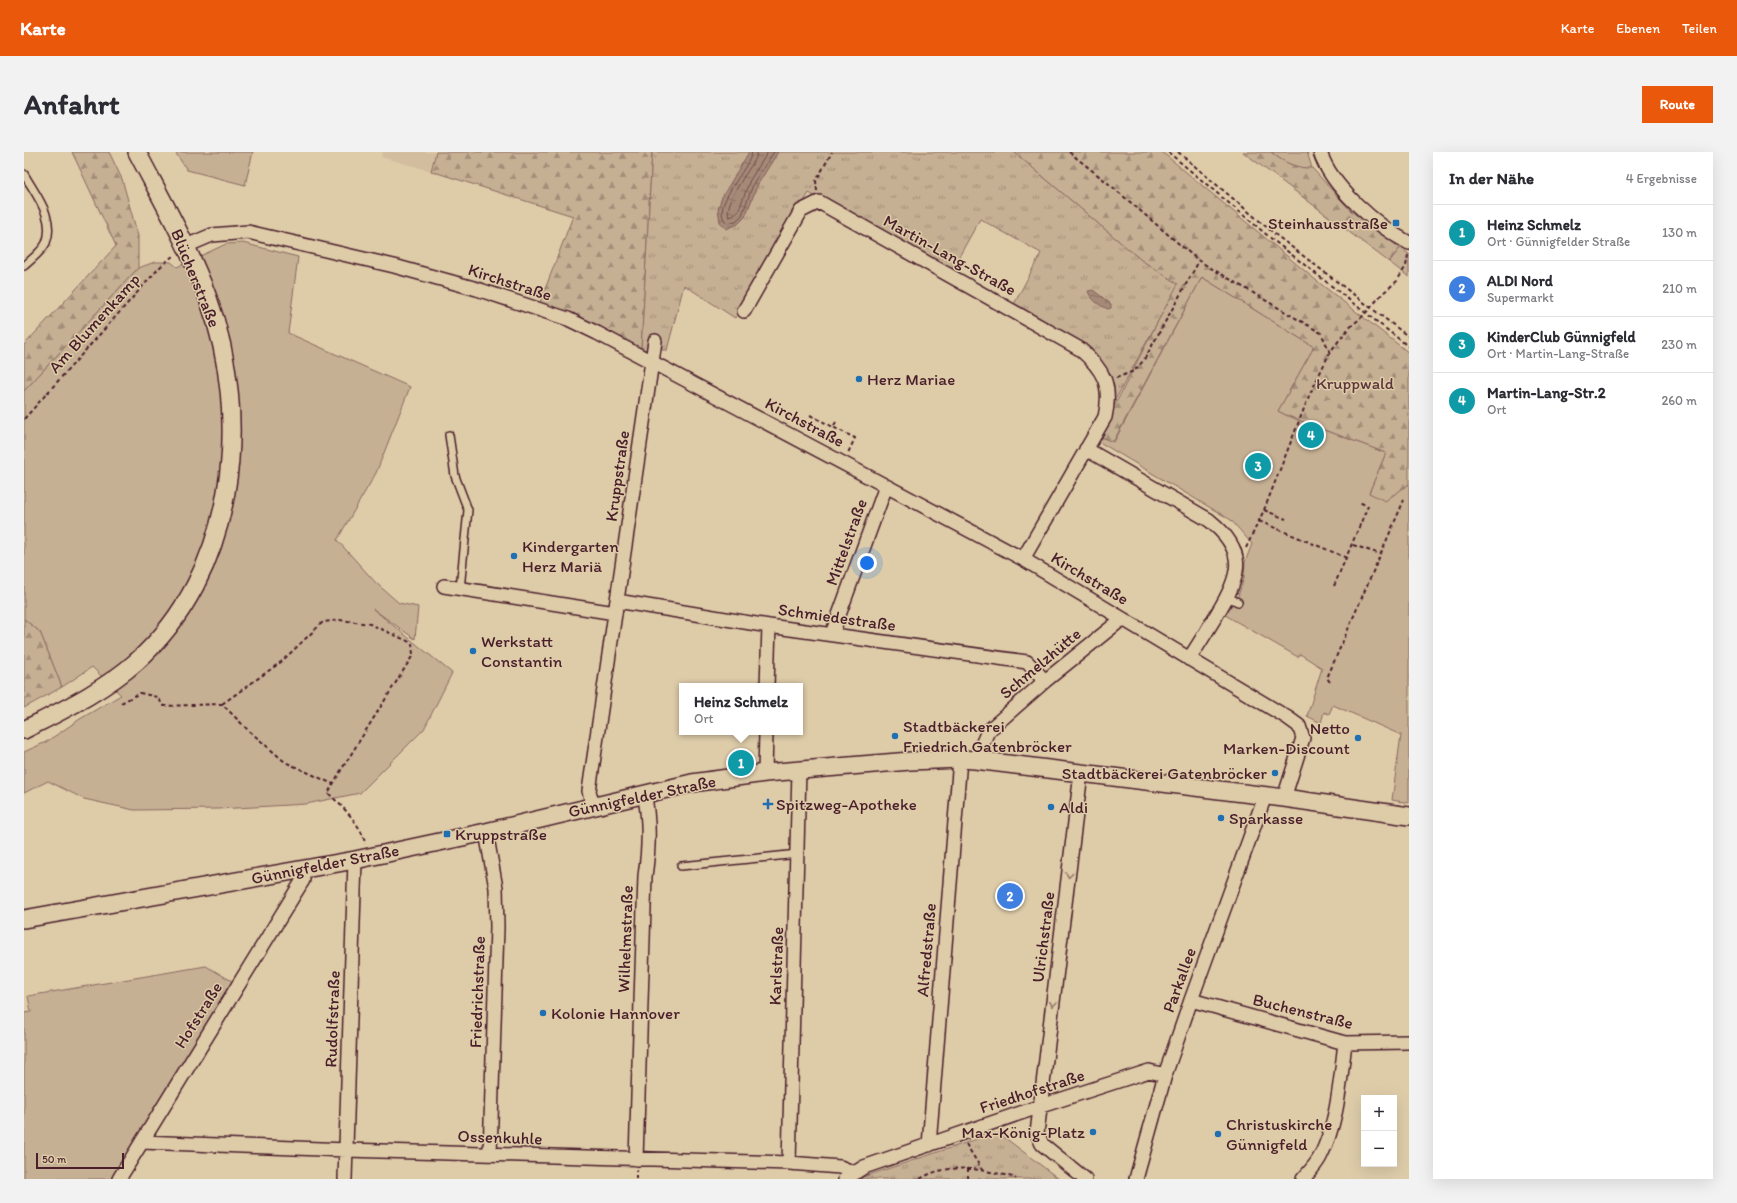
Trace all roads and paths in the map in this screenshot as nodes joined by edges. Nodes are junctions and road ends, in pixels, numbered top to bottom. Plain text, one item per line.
1 (137, 152) edge
2 (832, 152) edge
3 (1069, 152) edge
4 (1168, 152) edge
5 (1178, 152) edge
6 (1320, 152) edge
7 (24, 174) edge
8 (819, 202) junction
9 (1409, 243) edge
10 (186, 246) junction
11 (1409, 250) edge
12 (1199, 261) junction
13 (24, 266) edge
14 (1371, 307) junction
15 (744, 310) dead end
16 (1366, 313) junction
17 (1409, 338) edge
18 (654, 341) dead end
19 (1409, 347) edge
20 (1330, 352) junction
21 (652, 361) junction
22 (1106, 382) junction
23 (810, 415) dead end
24 (24, 419) edge
25 (836, 422) dead end
26 (833, 427) junction
27 (449, 435) dead end
28 (1086, 449) junction
29 (849, 451) dead end
30 (886, 486) junction
31 (1404, 500) dead end
32 (1359, 502) dead end
33 (1264, 510) junction
34 (1286, 518) dead end
35 (1259, 521) junction
36 (1352, 544) junction
37 (1380, 554) junction
38 (1347, 558) junction
39 (1023, 559) junction
40 (1237, 562) junction
41 (444, 586) dead end
42 (1334, 586) dead end
43 (460, 589) junction
44 (616, 607) junction
45 (1122, 619) junction
46 (769, 626) junction
47 (832, 634) junction
48 (1189, 659) junction
49 (1045, 681) junction
50 (1330, 682) dead end
51 (767, 683) edge
52 (121, 704) dead end
53 (222, 704) junction
54 (24, 730) edge
55 (766, 735) edge
56 (968, 760) junction
57 (799, 770) junction
58 (765, 773) junction
59 (1081, 773) junction
60 (332, 784) junction
61 (644, 793) junction
62 (1265, 796) junction
63 (1284, 798) junction
64 (593, 806) junction
65 (1409, 816) edge
66 (486, 832) junction
67 (798, 854) junction
68 (361, 858) junction
69 (681, 866) dead end
70 (302, 869) junction
71 (24, 919) edge
72 (1190, 1000) junction
73 (1409, 1042) edge
74 (1345, 1043) junction
75 (1165, 1075) junction
76 (1041, 1106) junction
77 (960, 1134) junction
78 (142, 1142) junction
79 (929, 1145) junction
80 (347, 1150) junction
81 (490, 1154) junction
82 (636, 1159) junction
83 (789, 1163) junction
84 (968, 1168) junction
85 (982, 1170) junction
86 (850, 1176) edge
87 (119, 1179) edge
88 (345, 1179) edge
89 (920, 1179) edge
90 (968, 1179) edge
91 (1016, 1179) edge
92 (1085, 1179) edge
93 (1136, 1179) edge
94 (1303, 1179) edge

1 - 10 street, Blücherstraße
2 - 8 path
3 - 12 path
4 - 16 path
5 - 14 path
6 - 9 street
7 - 13 lane
8 - 15 street
8 - 22 street, Martin-Lang-Straße
10 - 21 street, Kirchstraße
10 - 24 path, Am Blumenkamp
10 - 54 street, Blücherstraße
11 - 14 path
12 - 20 path
12 - 22 path
14 - 16 path
14 - 17 path
16 - 19 path
16 - 20 path
18 - 21 street, Kruppstraße
20 - 33 path
21 - 30 street, Kirchstraße
21 - 44 street, Kruppstraße
22 - 28 street, Martin-Lang-Straße
23 - 26 path
25 - 26 path
26 - 29 path
27 - 43 lane
28 - 39 street, Martin-Lang-Straße
28 - 40 street
30 - 39 street, Kirchstraße
30 - 47 street, Mittelstraße
31 - 37 path
32 - 36 path
33 - 34 path
33 - 35 path
35 - 38 path
35 - 40 path
36 - 37 path
36 - 38 path
37 - 50 path
38 - 42 path
39 - 45 street, Kirchstraße
40 - 48 street
41 - 43 street, Schmiedestraße
43 - 44 street, Schmiedestraße
44 - 46 street, Schmiedestraße
44 - 64 street, Kruppstraße
45 - 48 street, Kirchstraße
45 - 49 street, Schmelzhütte
46 - 47 street, Schmiedestraße
46 - 51 street
47 - 49 street, Schmiedestraße
48 - 63 street, Kirchstraße
49 - 56 street, Schmelzhütte
52 - 53 path
53 - 60 path
53 - 60 path
55 - 58 street
56 - 57 street, Günnigfelder Straße
56 - 59 street, Günnigfelder Straße
56 - 79 street, Alfredstraße
57 - 58 street, Günnigfelder Straße
57 - 67 street, Karlstraße
58 - 61 street, Günnigfelder Straße
59 - 62 street, Günnigfelder Straße
59 -> 76 street, Ulrichstraße
60 - 68 path
61 - 64 street, Günnigfelder Straße
61 - 82 street, Wilhelmstraße
62 - 63 street, Günnigfelder Straße
62 - 72 street, Parkallee
63 - 65 street, Günnigfelder Straße
64 - 66 street, Günnigfelder Straße
66 - 68 street, Günnigfelder Straße
66 - 81 street, Friedrichstraße
67 - 69 lane
67 - 83 street, Karlstraße
68 - 70 street, Günnigfelder Straße
68 - 80 street, Rudolfstraße
70 - 71 street, Günnigfelder Straße
70 - 78 street, Hofstraße
72 - 74 street, Buchenstraße
72 - 75 street, Parkallee
73 - 74 street, Buchenstraße
74 - 94 street
75 - 76 street, Friedhofstraße
75 - 93 street, Parkallee
76 - 77 street, Friedhofstraße
76 - 92 street, Ulrichstraße
77 - 79 street, Friedhofstraße
77 - 85 path
78 - 80 street, Ossenkuhle
78 - 87 street, Hofstraße
79 - 86 street, Friedhofstraße
80 - 81 street, Ossenkuhle
80 - 88 street, Rudolfstraße
81 - 82 street, Ossenkuhle
82 - 83 street, Ossenkuhle
83 - 86 street, Ossenkuhle
84 - 85 path
84 - 89 path
84 - 90 path
85 - 91 path

